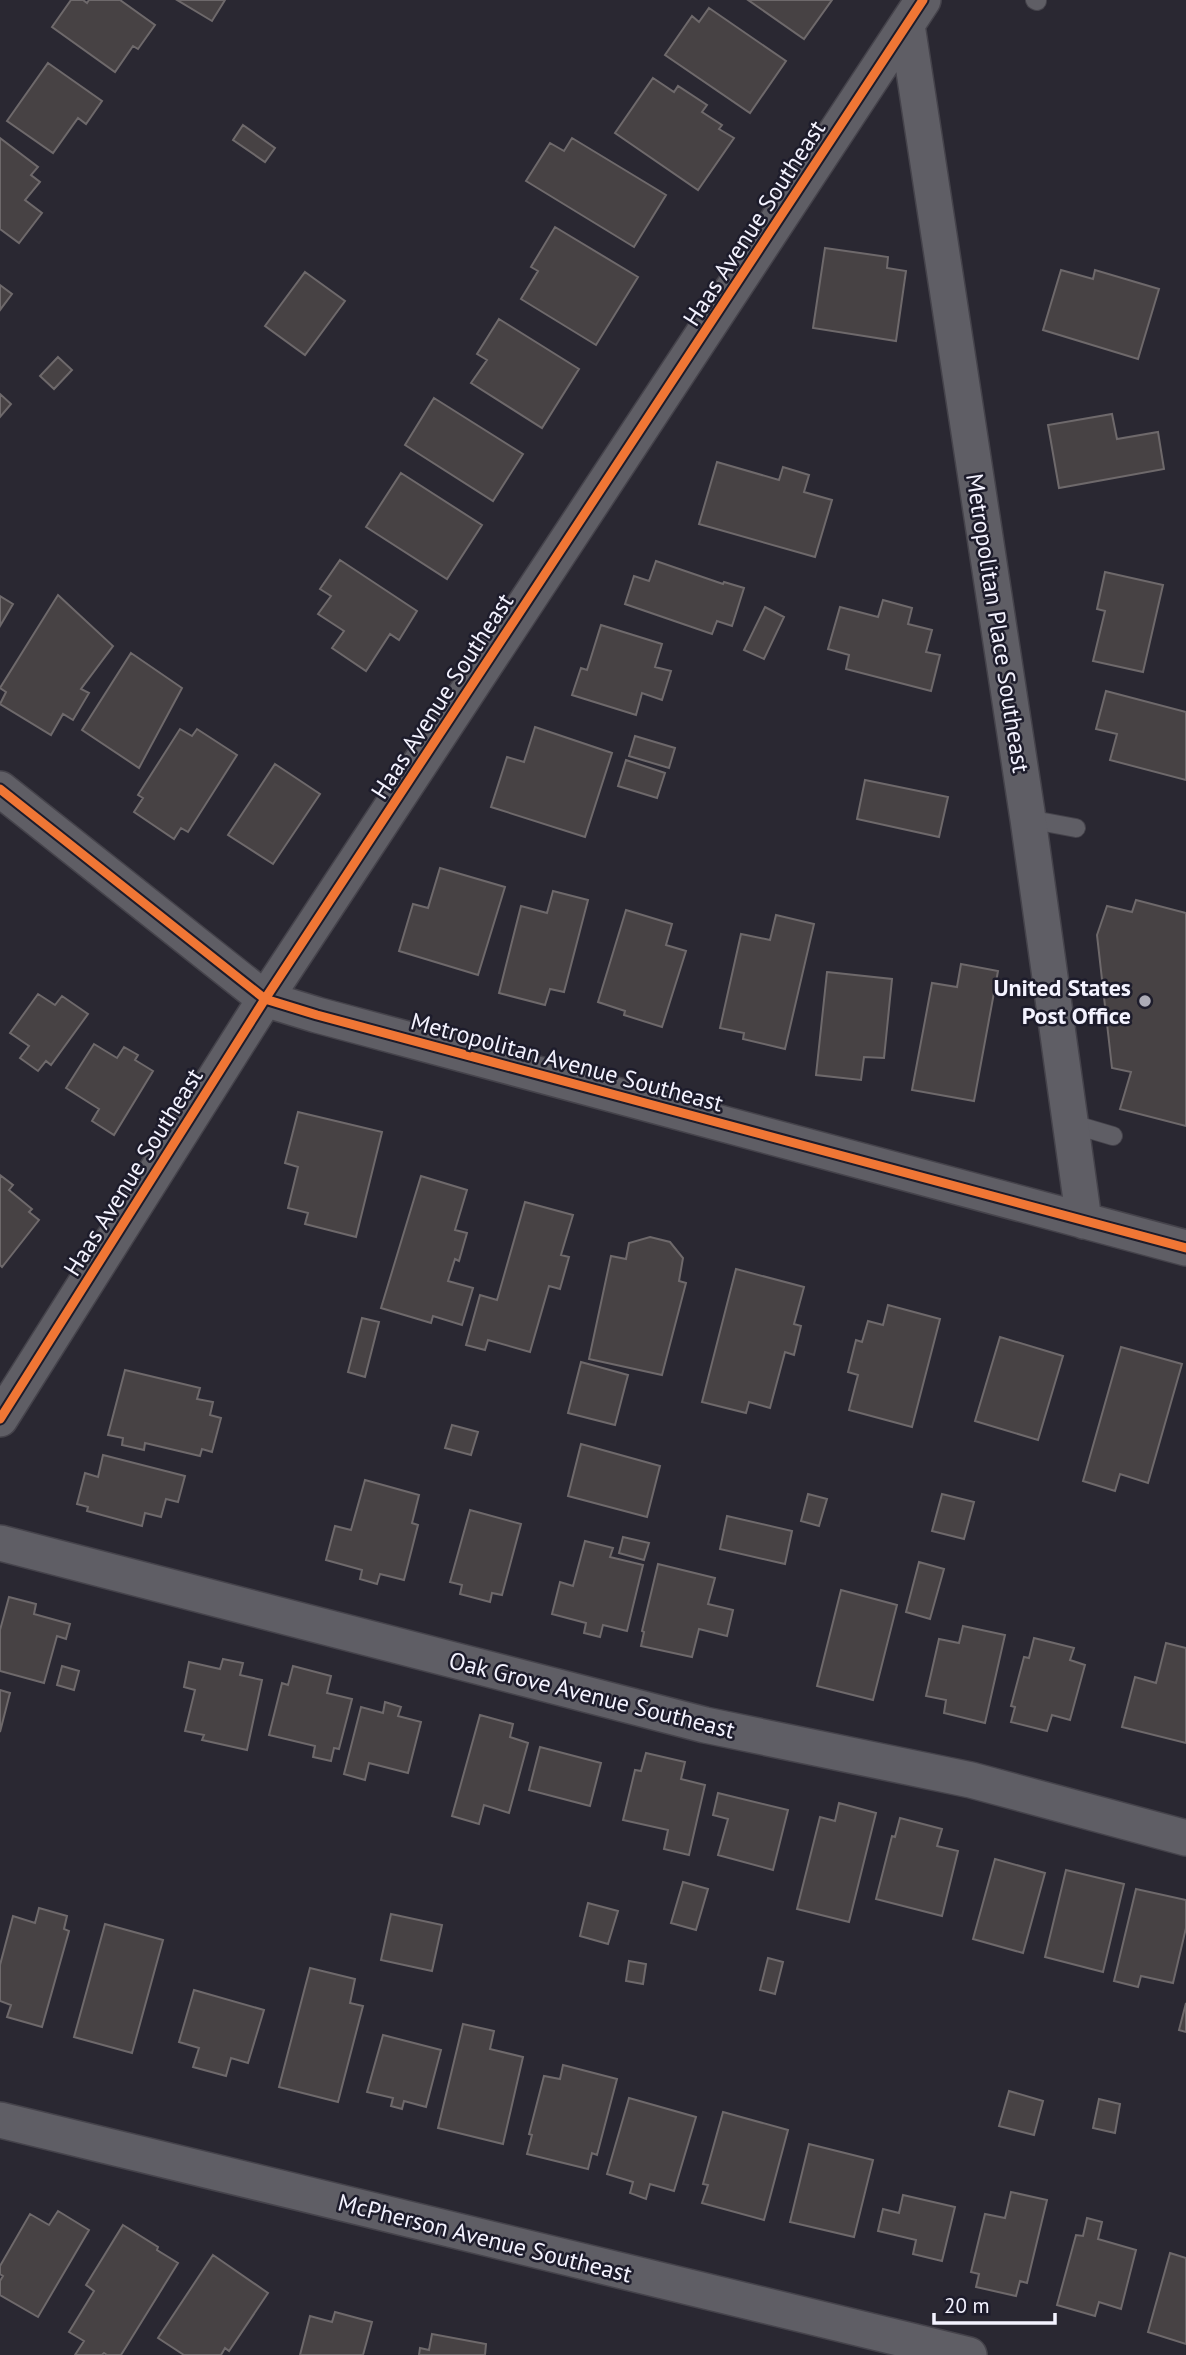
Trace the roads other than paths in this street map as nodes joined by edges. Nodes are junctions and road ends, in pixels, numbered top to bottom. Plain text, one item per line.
1 (915, 13) edge
2 (0, 789) edge
3 (1028, 819) junction
4 (1076, 828) dead end
5 (265, 999) junction
6 (1069, 1123) junction
7 (1113, 1136) dead end
8 (1084, 1221) junction
9 (1186, 1248) edge
10 (0, 1419) edge
11 (0, 1543) edge
12 (1186, 1838) edge
13 (0, 2120) edge
14 (970, 2355) edge

1 - 3 street, Metropolitan Place Southeast
1 - 5 street, Haas Avenue Southeast
2 - 5 street, Metropolitan Avenue Southeast
3 - 4 lane
3 - 6 street, Metropolitan Place Southeast
5 - 8 street, Metropolitan Avenue Southeast
5 - 10 street, Haas Avenue Southeast
6 - 7 lane
6 - 8 street, Metropolitan Place Southeast
8 - 9 street, Metropolitan Avenue Southeast
11 - 12 street, Oak Grove Avenue Southeast
13 - 14 street, McPherson Avenue Southeast

